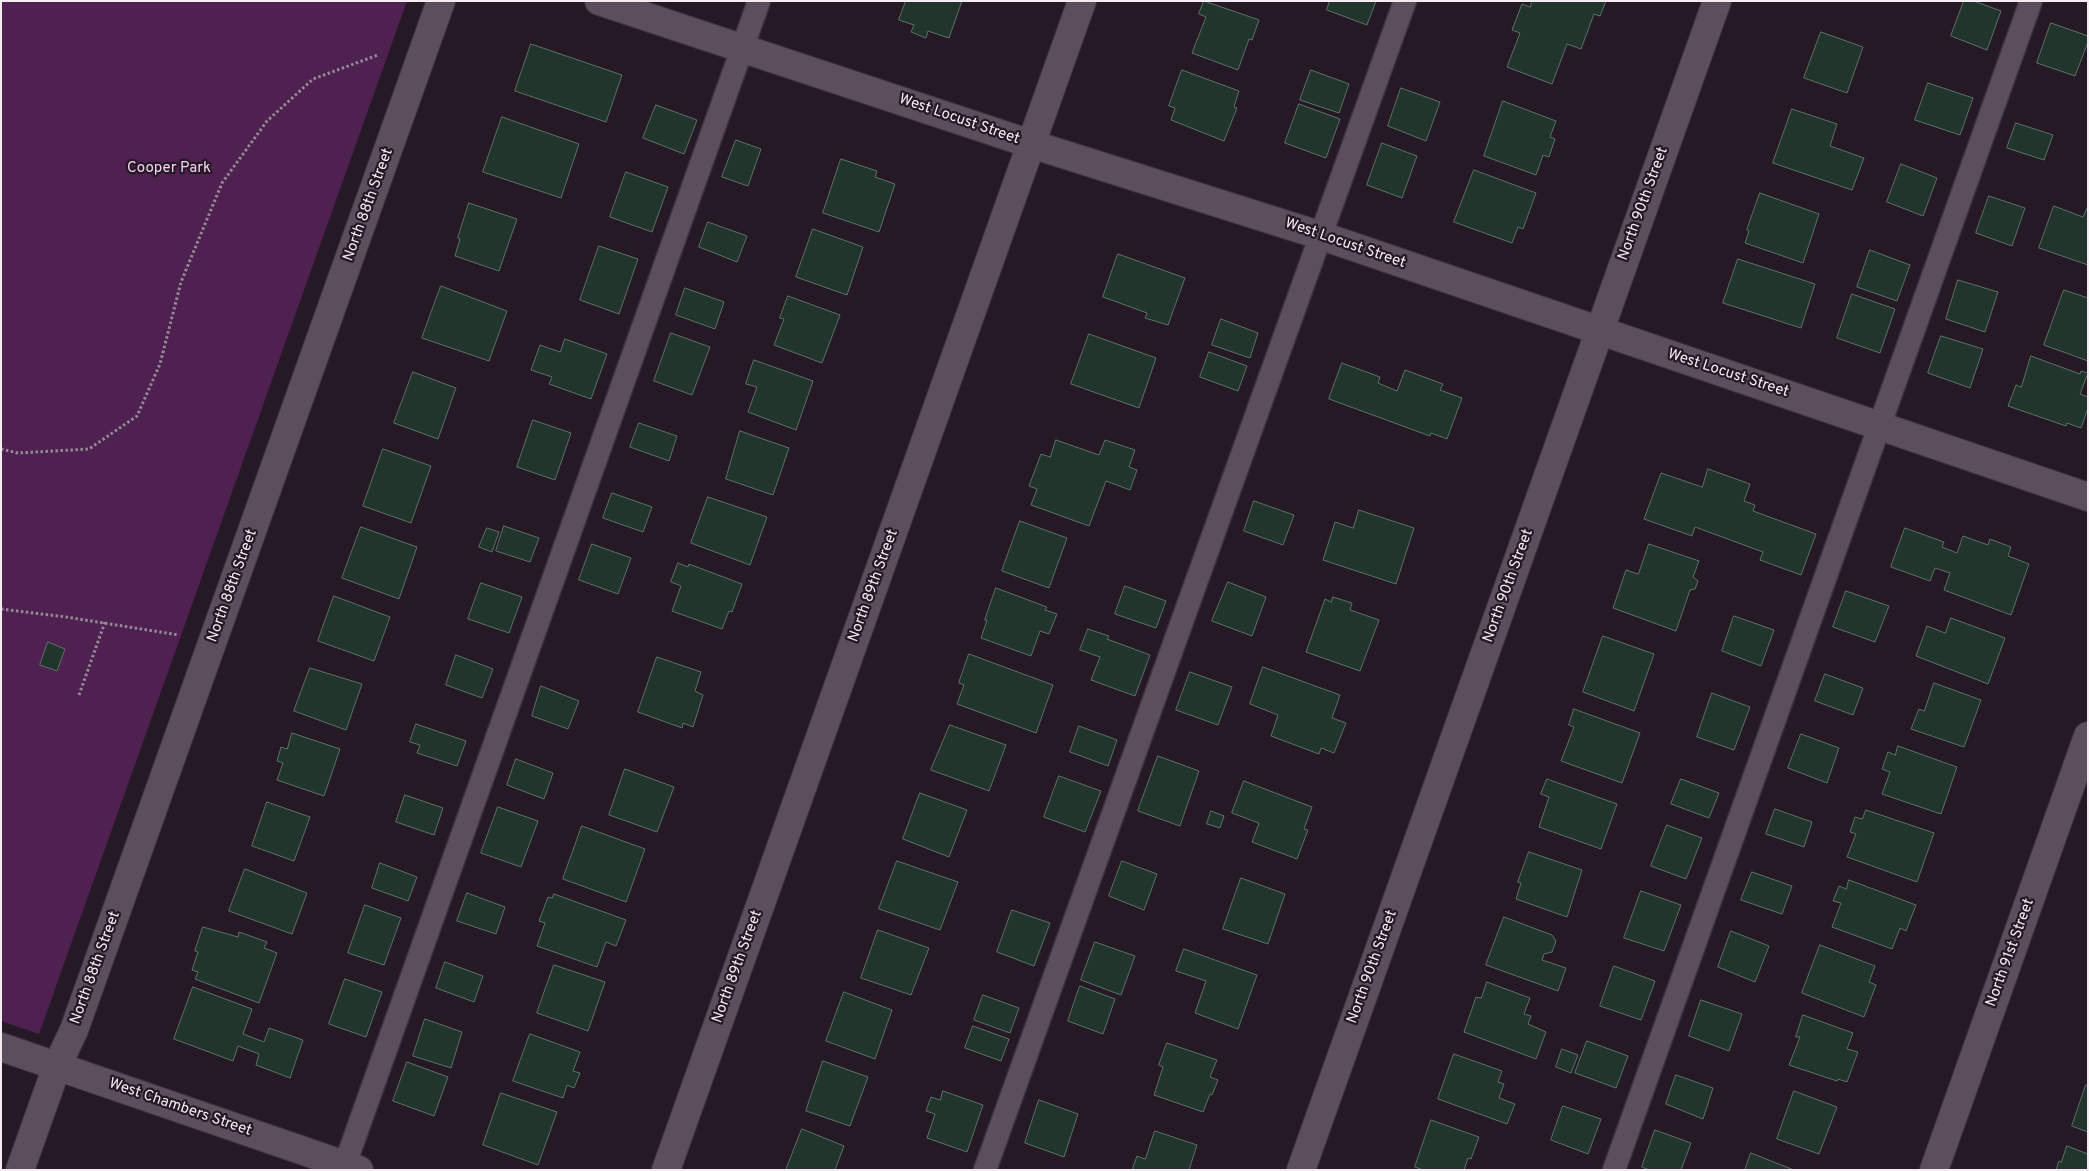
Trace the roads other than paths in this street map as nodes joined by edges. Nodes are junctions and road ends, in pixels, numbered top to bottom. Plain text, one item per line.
1 (441, 1) edge
2 (599, 1) edge
3 (759, 1) edge
4 (1082, 1) edge
5 (1405, 1) edge
6 (1716, 1) edge
7 (2031, 1) edge
8 (742, 48) junction
9 (1031, 144) junction
10 (1319, 235) junction
11 (1599, 331) junction
12 (1880, 425) junction
13 (2088, 497) edge
14 (2088, 736) edge
15 (1, 1047) edge
16 (57, 1066) junction
17 (349, 1168) edge
18 (20, 1170) edge
19 (666, 1170) edge
20 (984, 1170) edge
21 (1301, 1170) edge
22 (1614, 1170) edge
23 (1934, 1170) edge

1 - 16 street, North 88th Street
2 - 8 street, West Locust Street
3 - 8 lane
4 - 9 street, North 89th Street
5 - 10 lane
6 - 11 street, North 90th Street
7 - 12 lane
8 - 9 street, West Locust Street
8 - 17 lane
9 - 10 street, West Locust Street
9 - 19 street, North 89th Street
10 - 11 street, West Locust Street
10 - 20 lane
11 - 12 street, West Locust Street
11 - 21 street, North 90th Street
12 - 13 street, West Locust Street
12 - 22 lane
14 - 23 street, North 91st Street
15 - 16 street, West Chambers Street
16 - 17 street, West Chambers Street
16 - 18 street, North 88th Street

